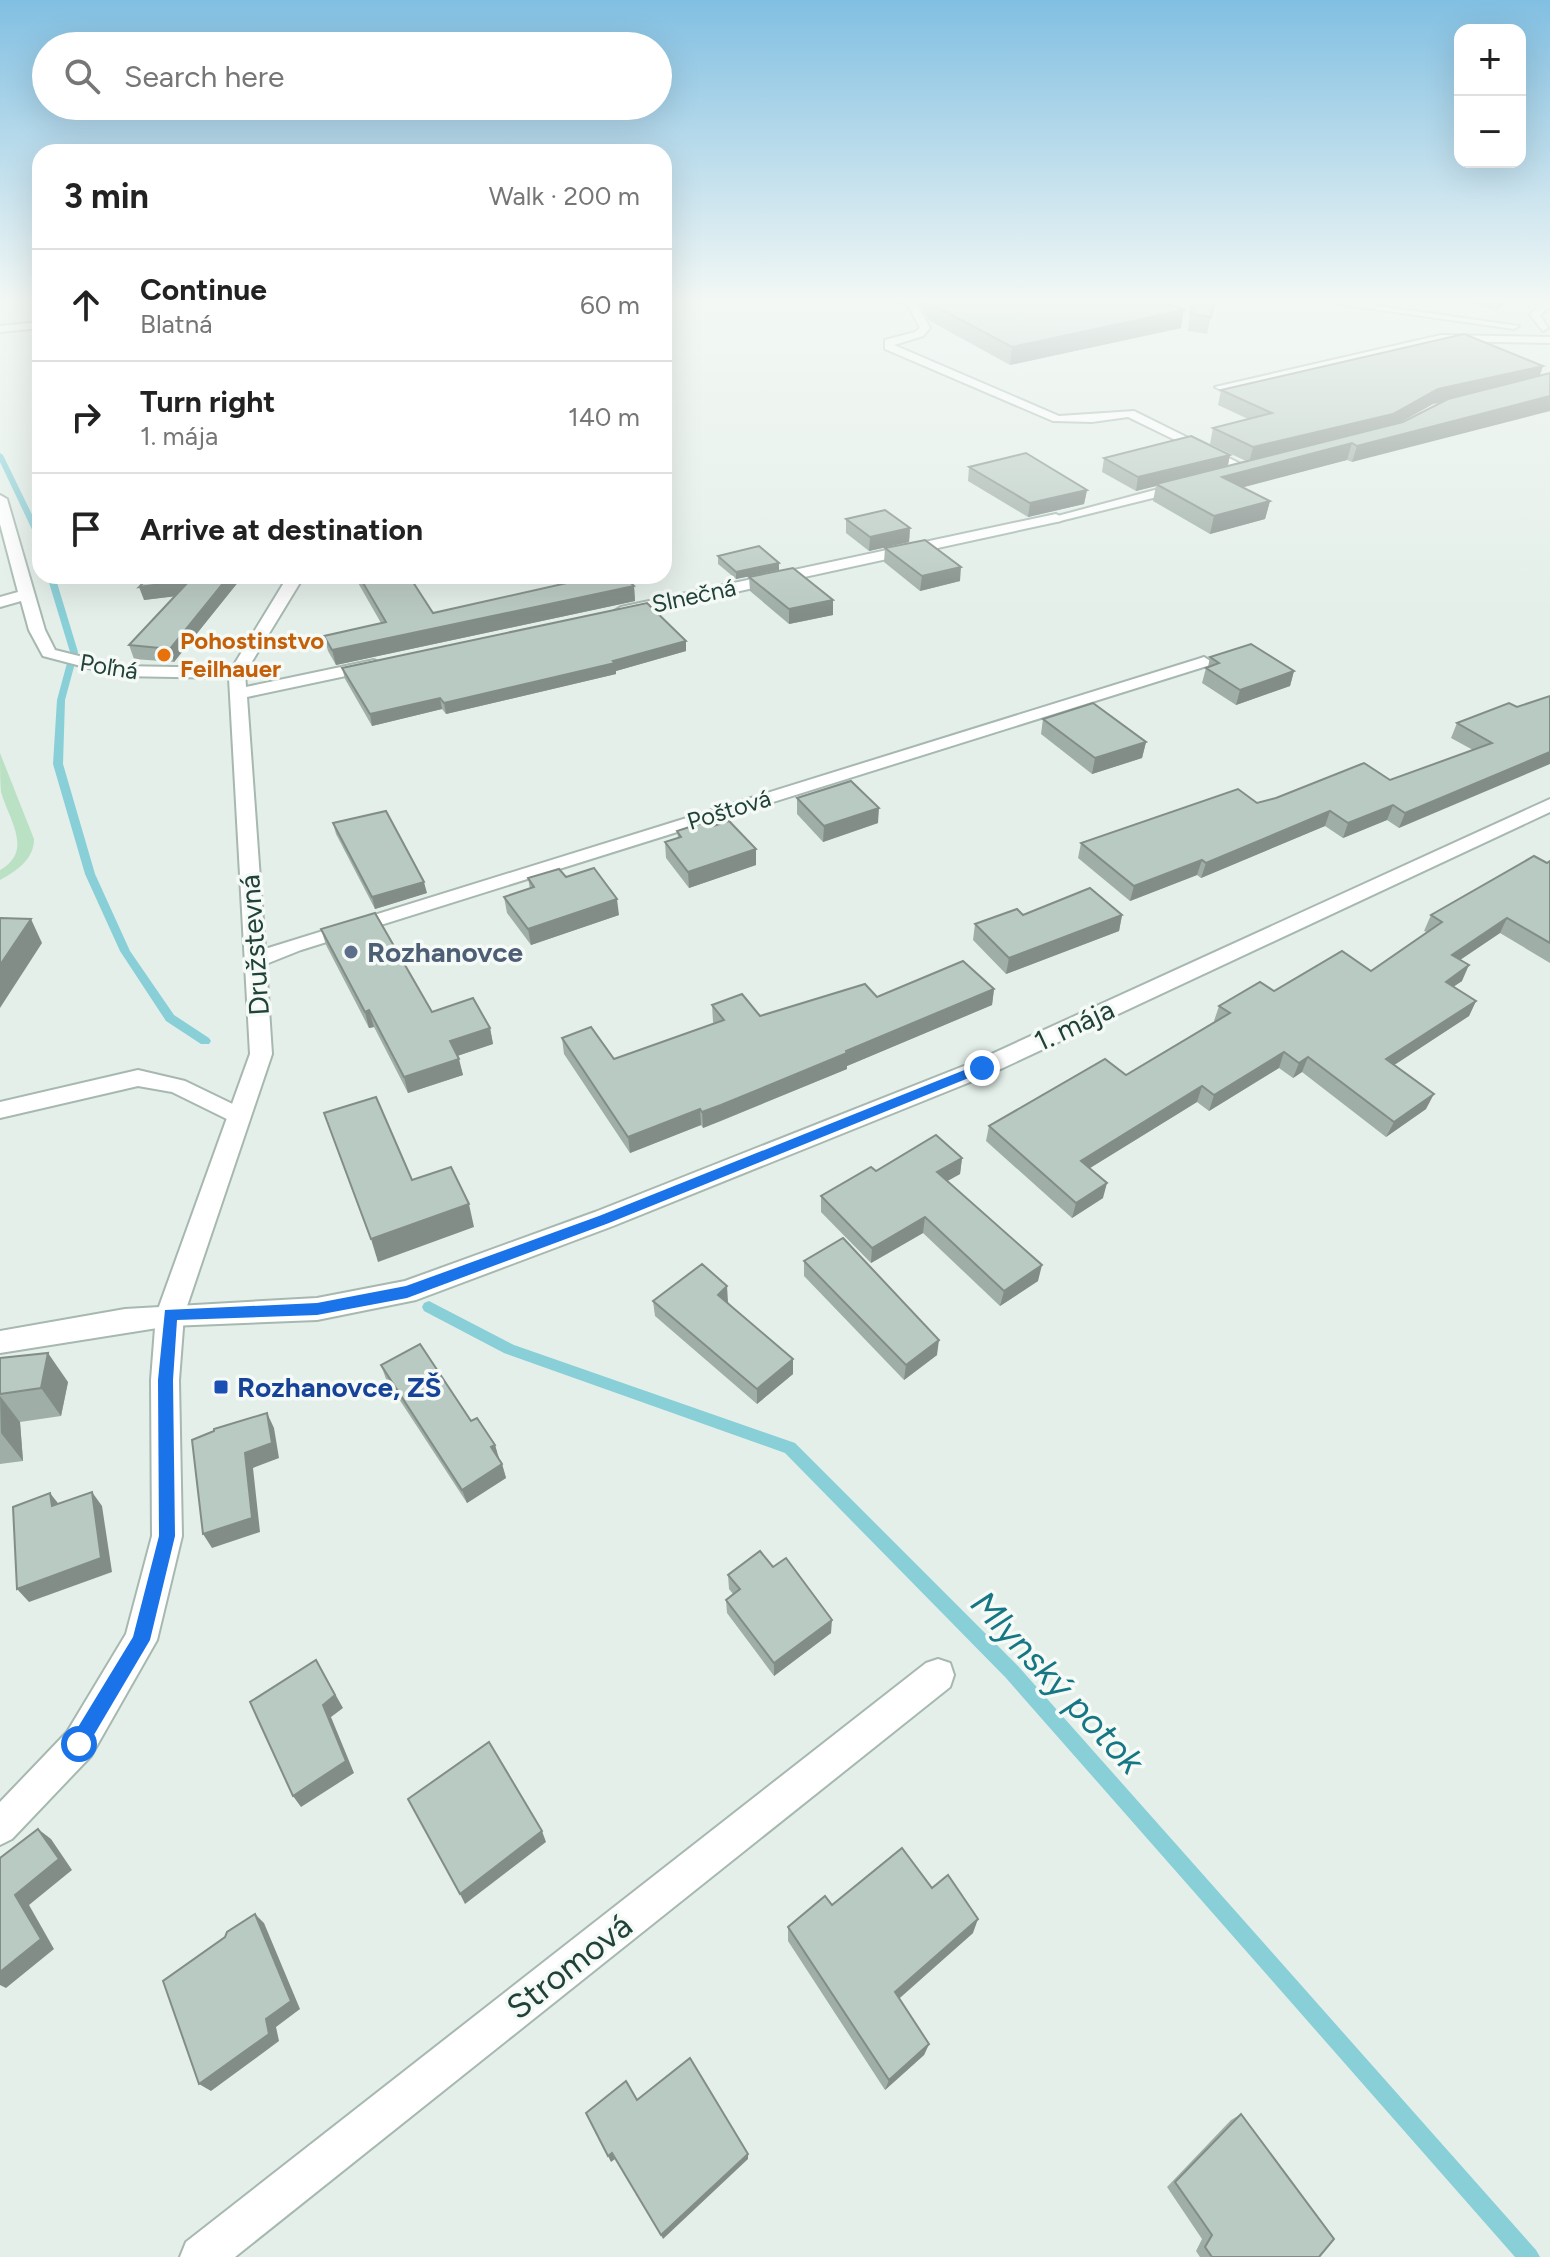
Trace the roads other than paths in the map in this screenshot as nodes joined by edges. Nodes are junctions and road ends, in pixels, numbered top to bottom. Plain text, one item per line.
1 (1020, 403) edge
2 (1263, 467) edge
3 (1249, 471) junction
4 (1234, 474) edge
5 (1190, 485) edge
6 (0, 499) edge
7 (1056, 518) joint
8 (292, 584) edge
9 (27, 594) junction
10 (0, 602) edge
11 (608, 614) edge
12 (392, 661) edge
13 (1204, 662) dead end
14 (237, 684) junction
15 (1550, 805) edge
16 (254, 961) junction
17 (0, 1110) edge
18 (237, 1116) junction
19 (170, 1315) junction
20 (0, 1342) edge
21 (938, 1675) dead end
22 (0, 1827) edge
23 (201, 2257) edge

1 - 3 lane
2 - 3 lane
3 - 4 lane
5 - 7 lane
6 - 9 street, Poľná
7 - 11 street, Slnečná
8 - 14 street
9 - 10 street
9 - 14 street, Poľná
12 - 14 street
13 - 16 street, Poštová
14 - 16 street, Družstevná
15 - 19 street, 1. mája
16 - 18 street, Družstevná
17 - 18 lane
18 - 19 street, Družstevná
19 - 20 street, 1. mája
19 - 22 street, Družstevná
21 - 23 street, Stromová

